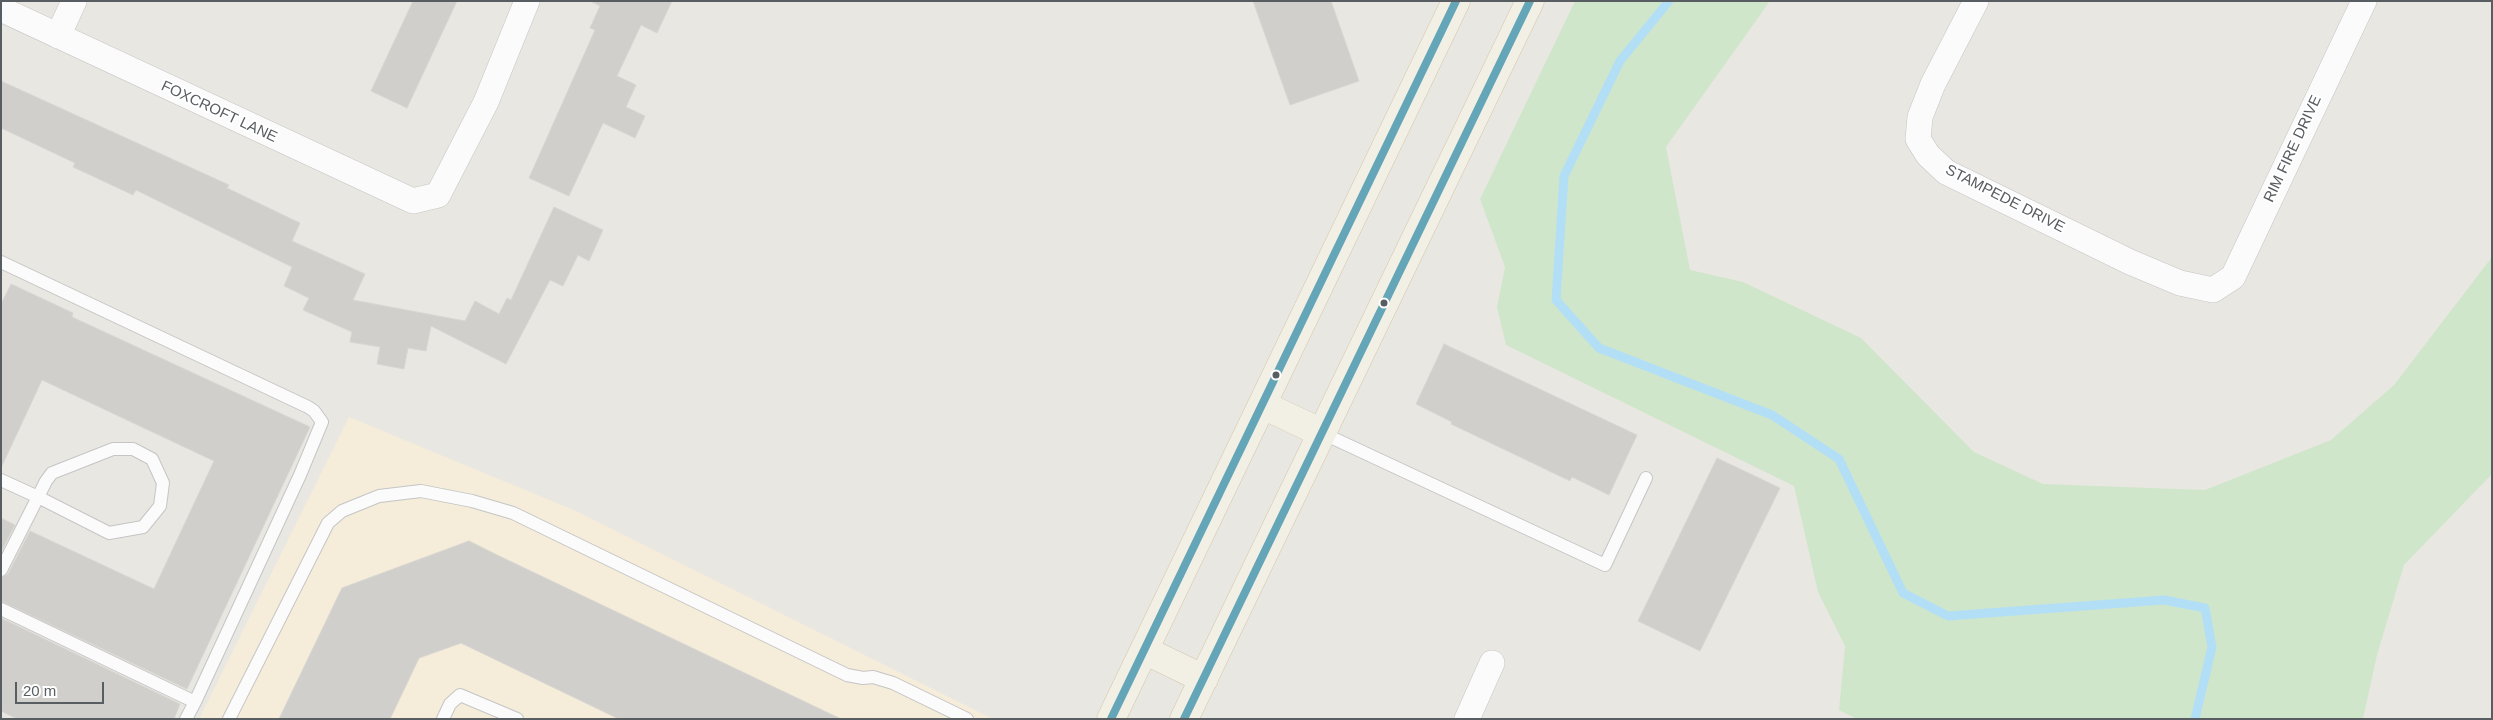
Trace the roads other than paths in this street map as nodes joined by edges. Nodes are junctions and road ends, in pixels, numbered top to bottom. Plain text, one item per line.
1 (74, 1) edge
2 (527, 1) edge
3 (1456, 1) edge
4 (1530, 1) edge
5 (1976, 1) edge
6 (2364, 1) edge
7 (1, 8) edge
8 (58, 36) junction
9 (1, 262) edge
10 (2214, 290) joint
11 (1263, 405) junction
12 (1322, 433) junction
13 (1646, 478) dead end
14 (1, 480) edge
15 (38, 497) junction
16 (1, 570) edge
17 (1, 609) edge
18 (1144, 650) junction
19 (1492, 663) dead end
20 (1204, 679) junction
21 (194, 702) junction
22 (186, 719) edge
23 (229, 719) edge
24 (442, 719) edge
25 (517, 719) edge
26 (967, 719) edge
27 (1111, 719) edge
28 (1184, 719) edge
29 (1467, 719) edge

1 - 8 street
2 - 8 street, FOXCROFT LANE
3 - 11 main road
4 - 12 main road
5 - 10 street, STAMPEDE DRIVE
6 - 10 street, RIM FIRE DRIVE
7 - 8 street, FOXCROFT LANE
9 - 21 lane
11 - 12 main road
11 - 18 main road
12 - 13 lane
12 - 20 main road
14 - 15 lane
15 - 15 lane
15 - 16 lane
17 - 21 lane
18 - 20 main road
18 - 27 main road
19 - 29 street
20 - 28 main road
21 - 22 lane
23 - 26 lane
24 - 25 lane

